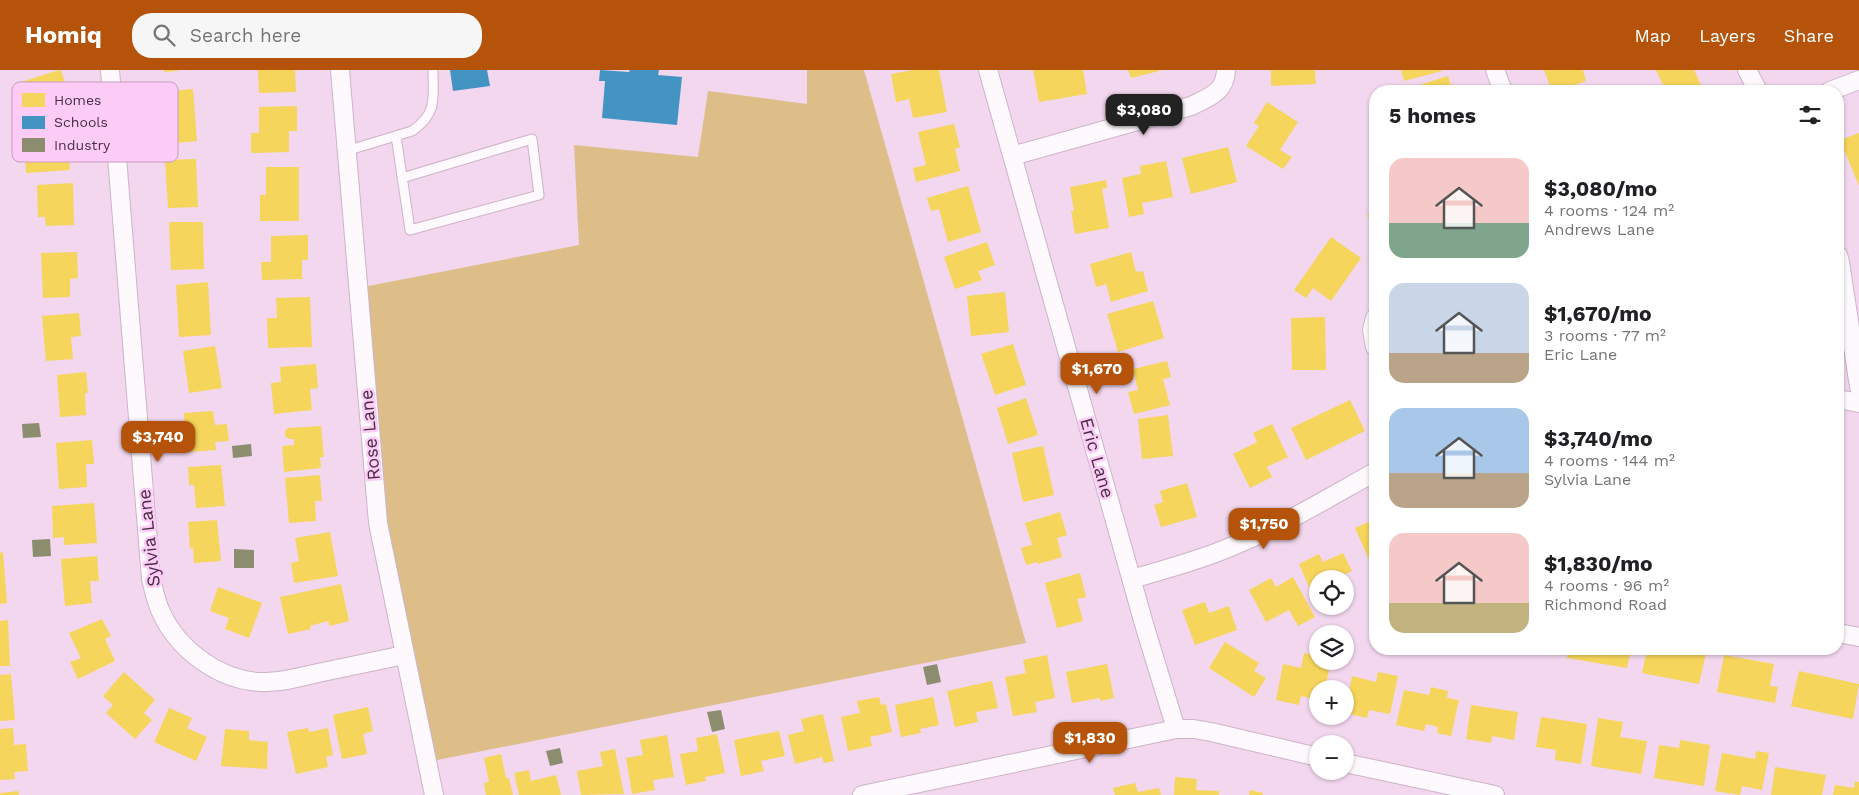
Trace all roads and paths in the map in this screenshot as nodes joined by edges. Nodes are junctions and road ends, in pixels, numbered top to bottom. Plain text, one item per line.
1 (340, 70) edge
2 (433, 70) edge
3 (988, 70) edge
4 (1226, 70) edge
5 (1495, 70) edge
6 (1747, 70) edge
7 (1859, 80) edge
8 (1501, 85) edge
9 (1755, 85) edge
10 (1844, 86) edge
11 (396, 136) junction
12 (346, 151) junction
13 (1012, 156) junction
14 (117, 162) edge
15 (402, 178) junction
16 (1844, 288) edge
17 (1859, 387) edge
18 (1844, 400) edge
19 (1859, 404) edge
20 (1369, 475) edge
21 (1132, 579) junction
22 (1844, 634) edge
23 (1859, 637) edge
24 (404, 655) junction
25 (1176, 730) junction
26 (1309, 755) edge
27 (1354, 765) edge
28 (434, 795) edge
29 (862, 795) edge
30 (1495, 795) edge

1 - 12 street, Rose Lane
2 - 11 lane
3 - 13 street, Eric Lane
4 - 13 street
5 - 8 street
6 - 9 street
7 - 10 street
11 - 12 lane
11 - 15 lane
12 - 24 street, Rose Lane
13 - 21 street, Eric Lane
14 - 24 street, Sylvia Lane
15 - 15 lane
16 - 17 street
18 - 19 street
20 - 21 street
21 - 25 street, Eric Lane
22 - 23 street
24 - 28 street, Rose Lane
25 - 26 street
25 - 29 street
27 - 30 street

